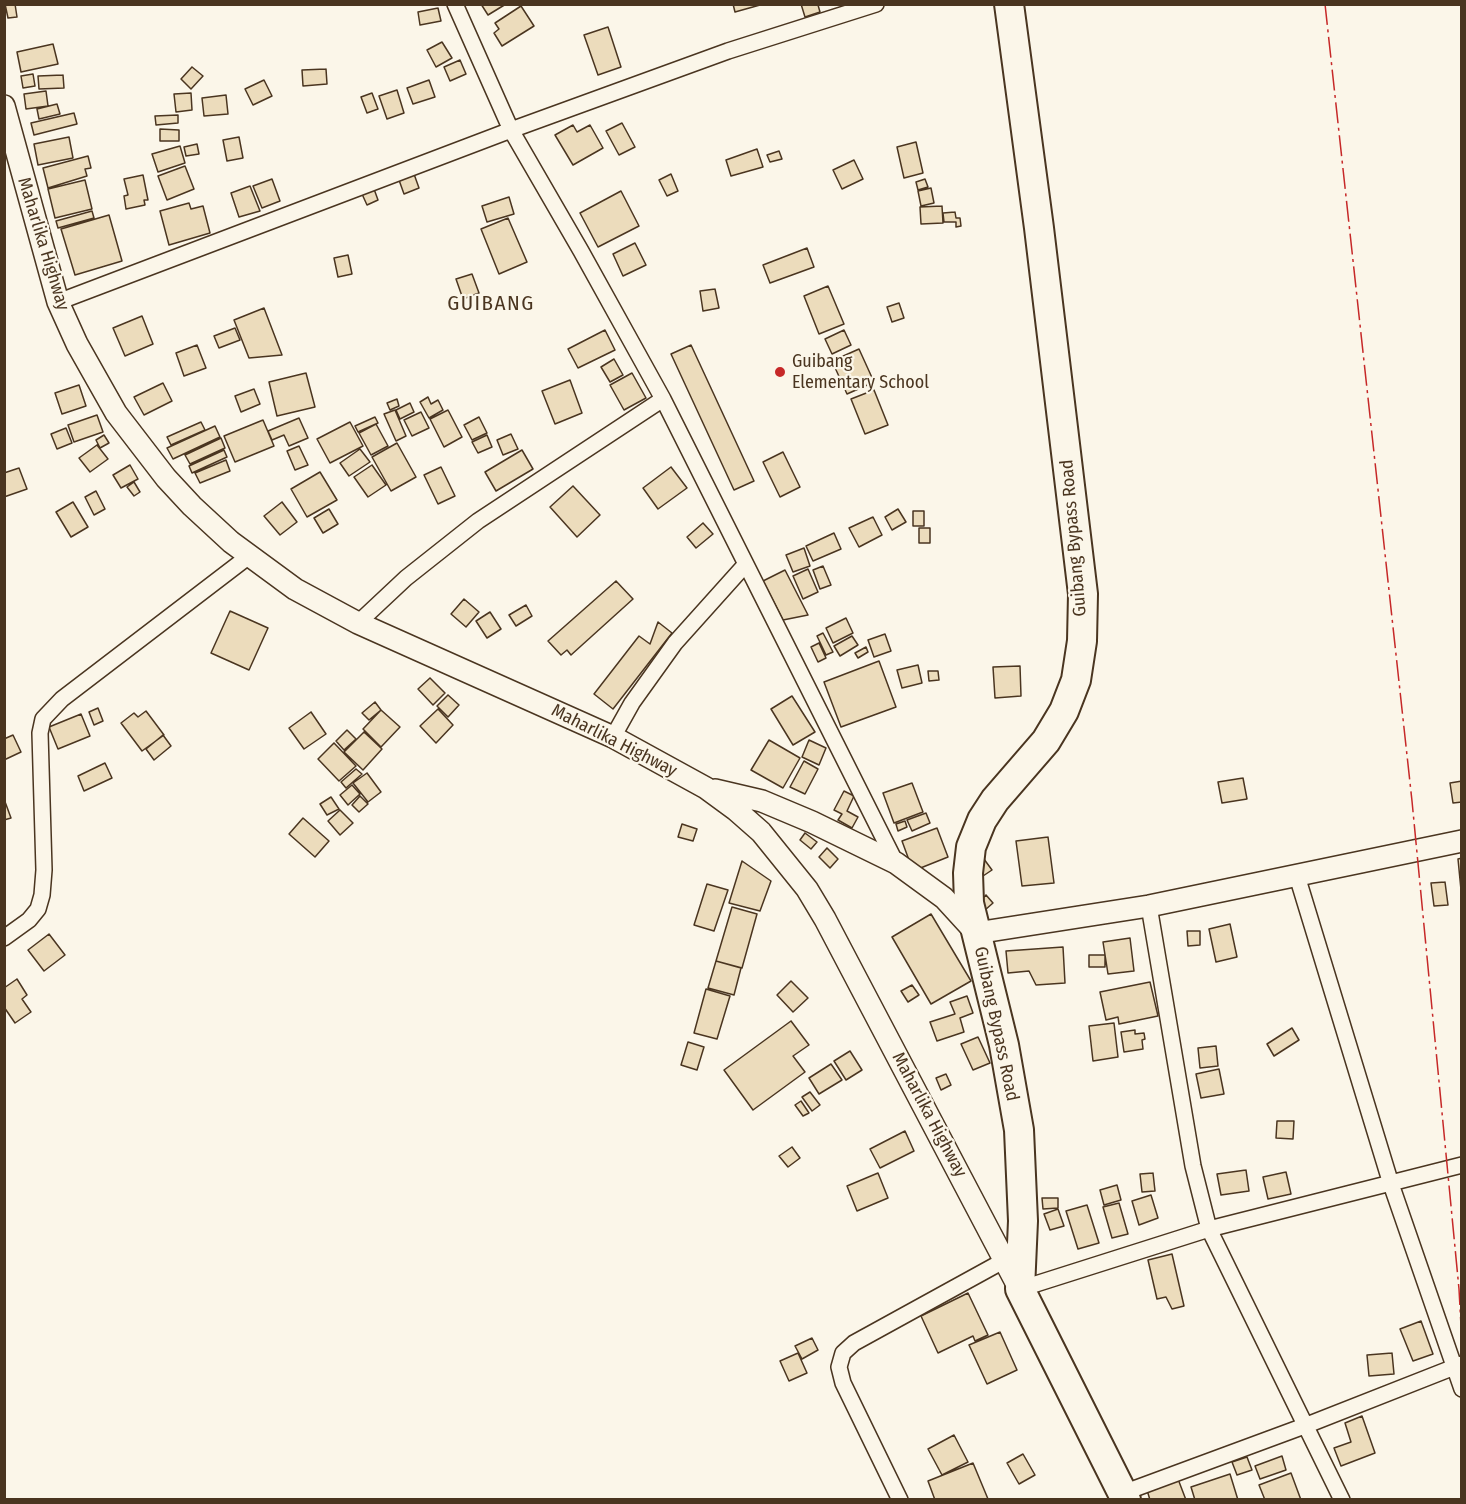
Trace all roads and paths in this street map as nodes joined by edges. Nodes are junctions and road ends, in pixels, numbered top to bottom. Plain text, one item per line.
1 (455, 4) edge
2 (876, 4) edge
3 (1009, 4) edge
4 (4, 106) edge
5 (511, 130) junction
6 (58, 302) junction
7 (663, 399) junction
8 (249, 556) junction
9 (746, 565) junction
10 (358, 623) junction
11 (613, 737) junction
12 (706, 788) junction
13 (1461, 841) edge
14 (896, 863) junction
15 (1297, 876) junction
16 (1149, 906) junction
17 (976, 933) junction
18 (4, 938) edge
19 (1461, 1165) edge
20 (1391, 1184) junction
21 (1209, 1229) junction
22 (1005, 1260) junction
23 (1020, 1289) junction
24 (1458, 1365) edge
25 (1461, 1389) edge
26 (1306, 1425) junction
27 (1124, 1496) edge
28 (900, 1500) edge
29 (1342, 1500) edge

1 - 5 street
2 - 5 street
3 - 17 highway, Guibang Bypass Road
4 - 6 main road, Maharlika Highway
5 - 6 street
5 - 7 street
6 - 8 main road, Maharlika Highway
7 - 9 street
7 - 10 street
8 - 10 main road, Maharlika Highway
8 - 18 street
9 - 11 street
9 - 14 street
10 - 11 main road, Maharlika Highway
11 - 12 main road, Maharlika Highway
12 - 14 main road
12 - 22 main road, Maharlika Highway
13 - 15 main road
14 - 17 main road
15 - 16 main road
15 - 20 street
16 - 17 main road
16 - 21 street
17 - 23 highway, Guibang Bypass Road
19 - 20 street
20 - 21 street
20 - 24 street
21 - 23 street
21 - 26 street
22 - 23 main road, Maharlika Highway
22 - 28 street
23 - 27 highway, Maharlika Highway
24 - 25 street
24 - 26 street
26 - 27 street
26 - 29 street

